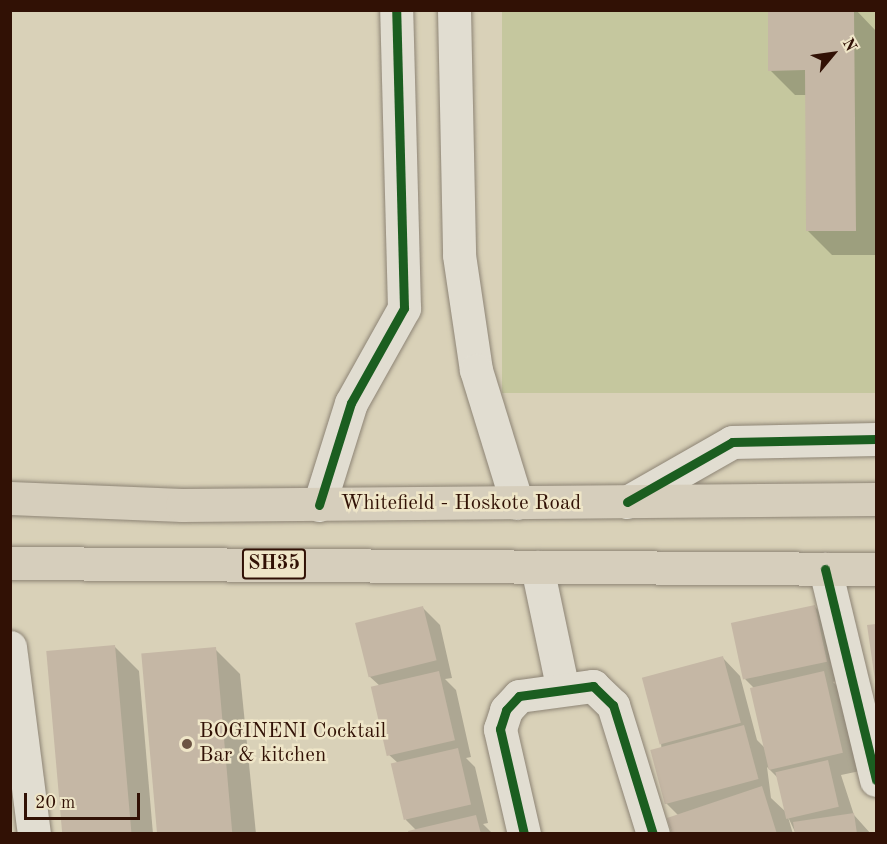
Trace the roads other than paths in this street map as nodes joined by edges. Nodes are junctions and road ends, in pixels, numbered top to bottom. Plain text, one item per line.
1 (396, 10) edge
2 (454, 10) edge
3 (876, 439) edge
4 (10, 498) edge
5 (876, 499) edge
6 (627, 502) junction
7 (517, 503) junction
8 (320, 505) junction
9 (10, 563) edge
10 (537, 567) junction
11 (825, 569) junction
12 (876, 569) edge
13 (10, 647) edge
14 (562, 686) junction
15 (876, 780) edge
16 (34, 834) edge
17 (524, 834) edge
18 (653, 834) edge

1 - 8 street
2 - 7 street
3 - 6 street
4 - 8 main road, Whitefield - Hoskote Road
5 - 6 main road, Whitefield - Hoskote Road
6 - 7 main road, Whitefield - Hoskote Road
7 - 8 main road, Whitefield - Hoskote Road
9 - 10 main road, SH35
10 - 11 main road, SH35
10 - 14 street
11 - 12 main road, SH35
11 - 15 street
13 - 16 street
14 - 17 street
14 - 18 street

